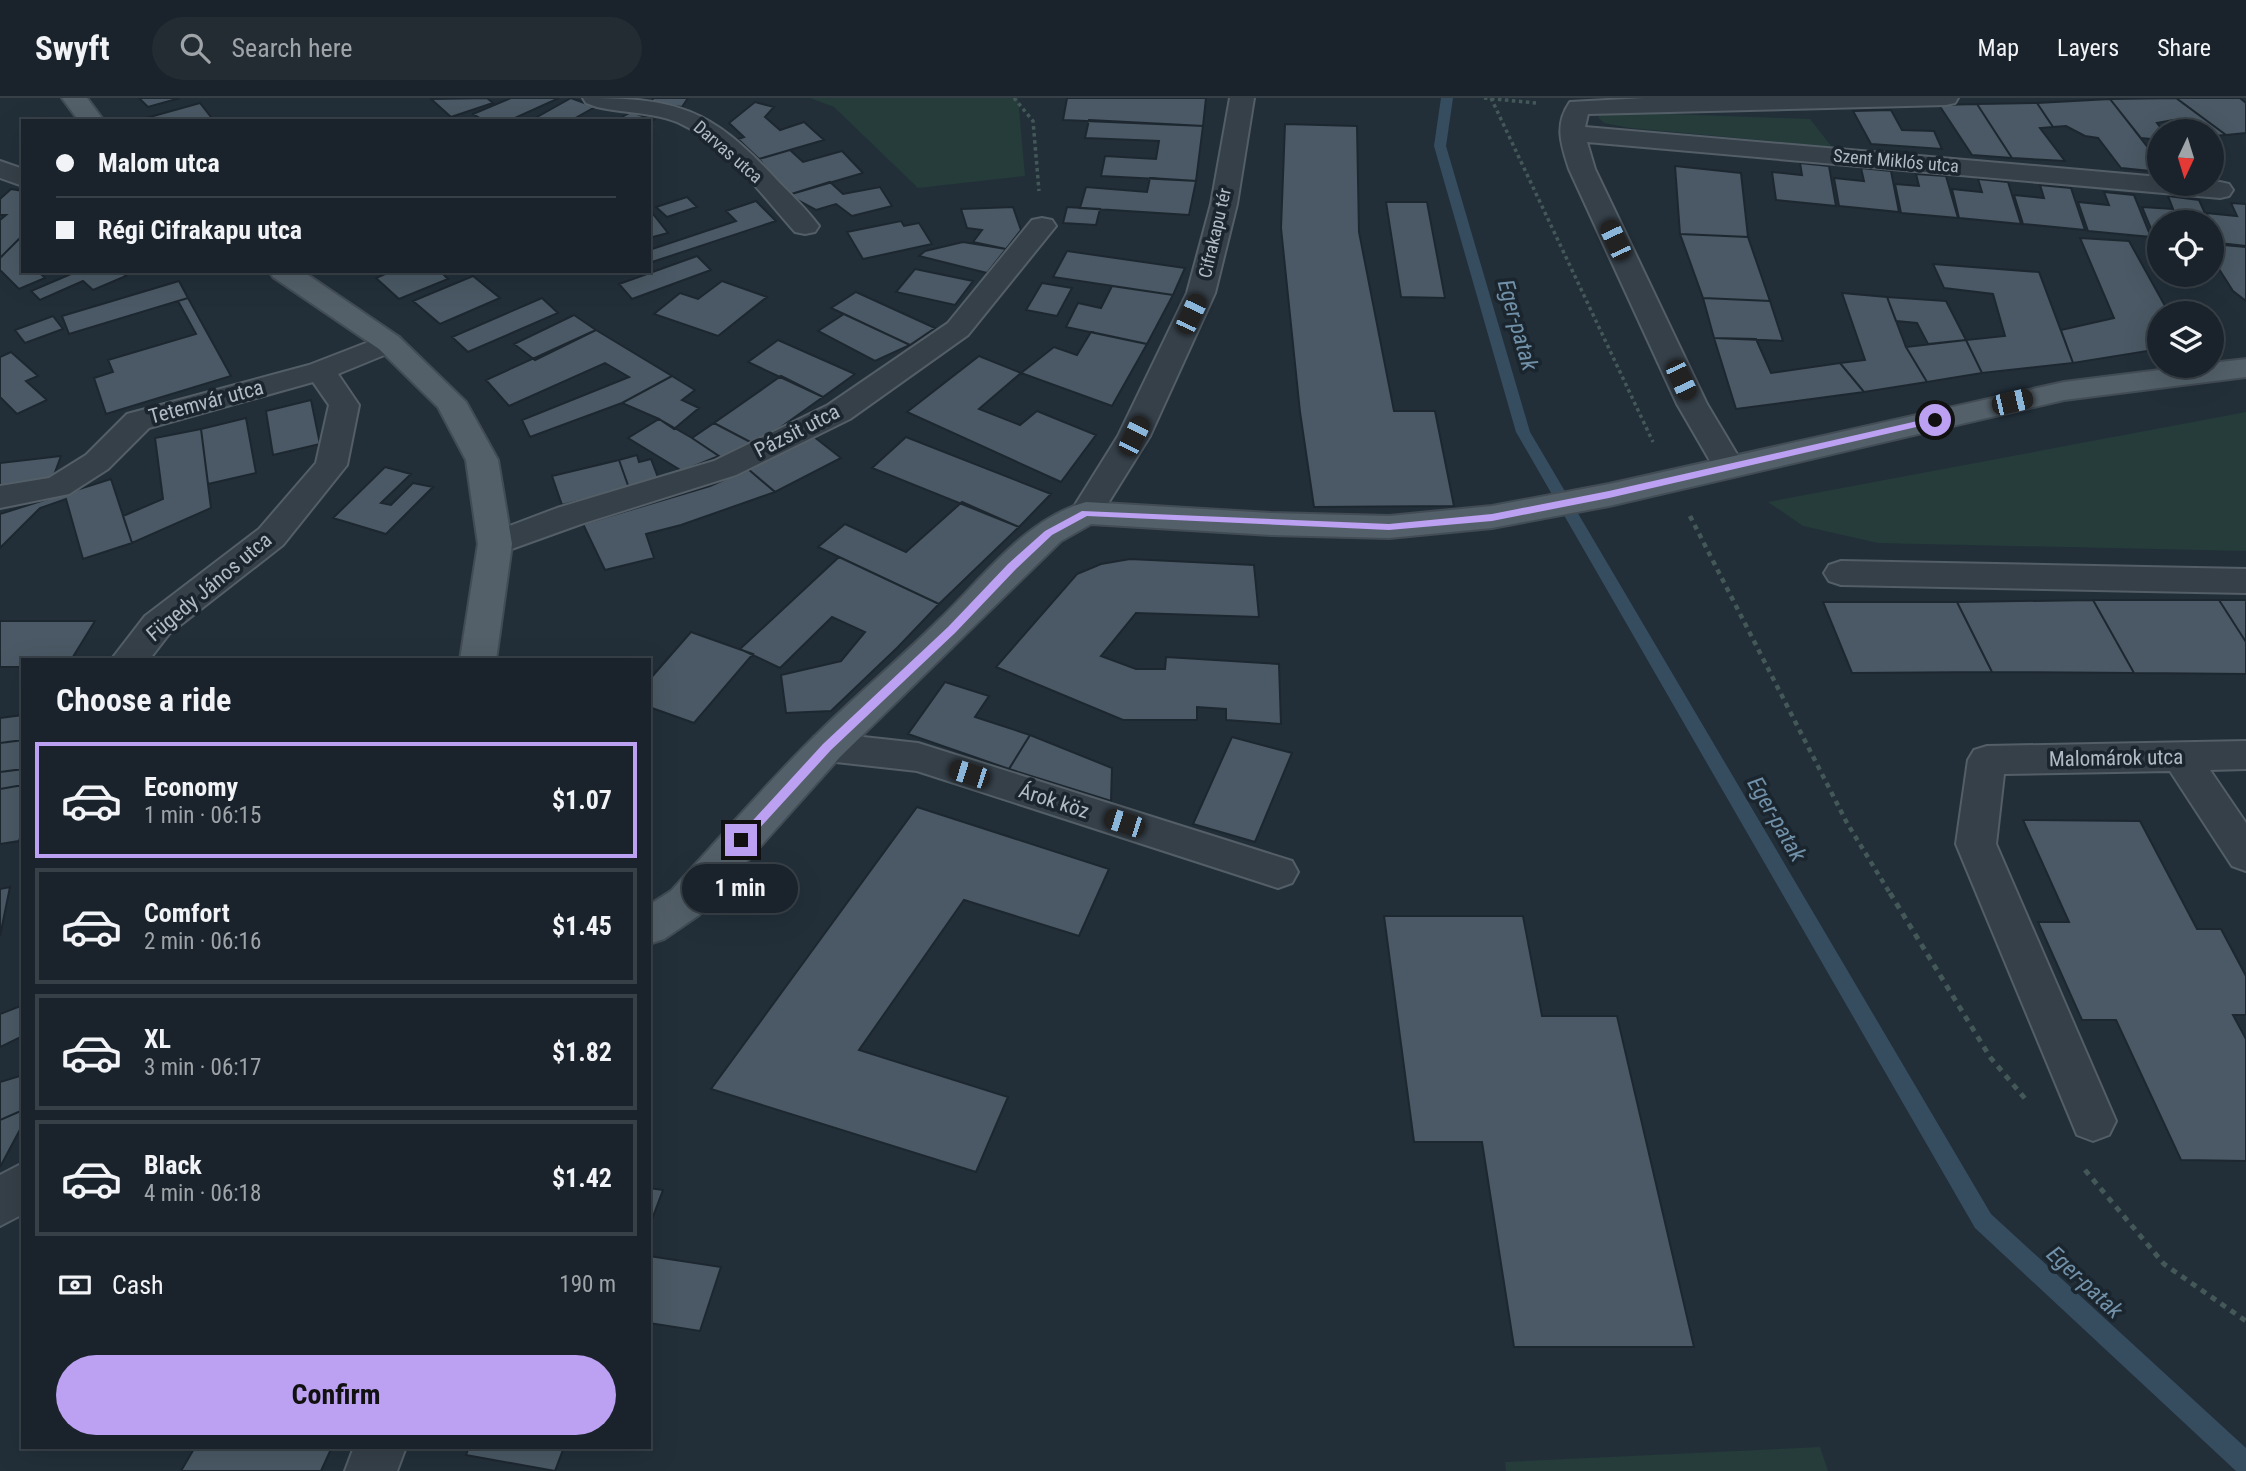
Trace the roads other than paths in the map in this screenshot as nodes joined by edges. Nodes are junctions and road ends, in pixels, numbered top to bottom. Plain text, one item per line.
1 (594, 98) edge
2 (1242, 98) edge
3 (1946, 98) edge
4 (77, 99) edge
5 (1766, 101) edge
6 (91, 119) edge
7 (1575, 120) junction
8 (0, 169) edge
9 (21, 177) edge
10 (2147, 182) edge
11 (805, 226) dead end
12 (1042, 226) road end
13 (286, 273) edge
14 (389, 343) junction
15 (2246, 368) edge
16 (320, 371) junction
17 (1728, 466) junction
18 (0, 498) edge
19 (1086, 513) junction
20 (495, 544) junction
21 (1841, 573) dead end
22 (2246, 581) edge
23 (131, 658) edge
24 (478, 658) edge
25 (827, 747) junction
26 (2246, 755) edge
27 (2181, 757) junction
28 (2246, 855) edge
29 (1278, 873) dead end
30 (651, 926) edge
31 (2093, 1121) dead end
32 (21, 1187) edge
33 (0, 1204) edge
34 (379, 1449) edge
35 (371, 1471) edge

1 - 11 street, Darvas utca
2 - 19 street, Cifrakapu tér
3 - 5 street
4 - 6 main road
5 - 7 street
7 - 10 street, Szent Miklós utca
7 - 17 street
8 - 9 street
12 - 20 street, Pázsit utca
13 - 14 main road
14 - 16 street, Tetemvár utca
14 - 20 main road
15 - 17 main road
16 - 18 street, Tetemvár utca
16 - 23 street, Fügedy János utca
17 - 19 main road
19 - 25 main road
20 - 24 main road
21 - 22 street
25 - 29 street, Árok köz
25 - 30 main road
26 - 27 street, Malomárok utca
27 - 28 street
27 - 31 street, Malomárok utca
32 - 33 street
34 - 35 street

